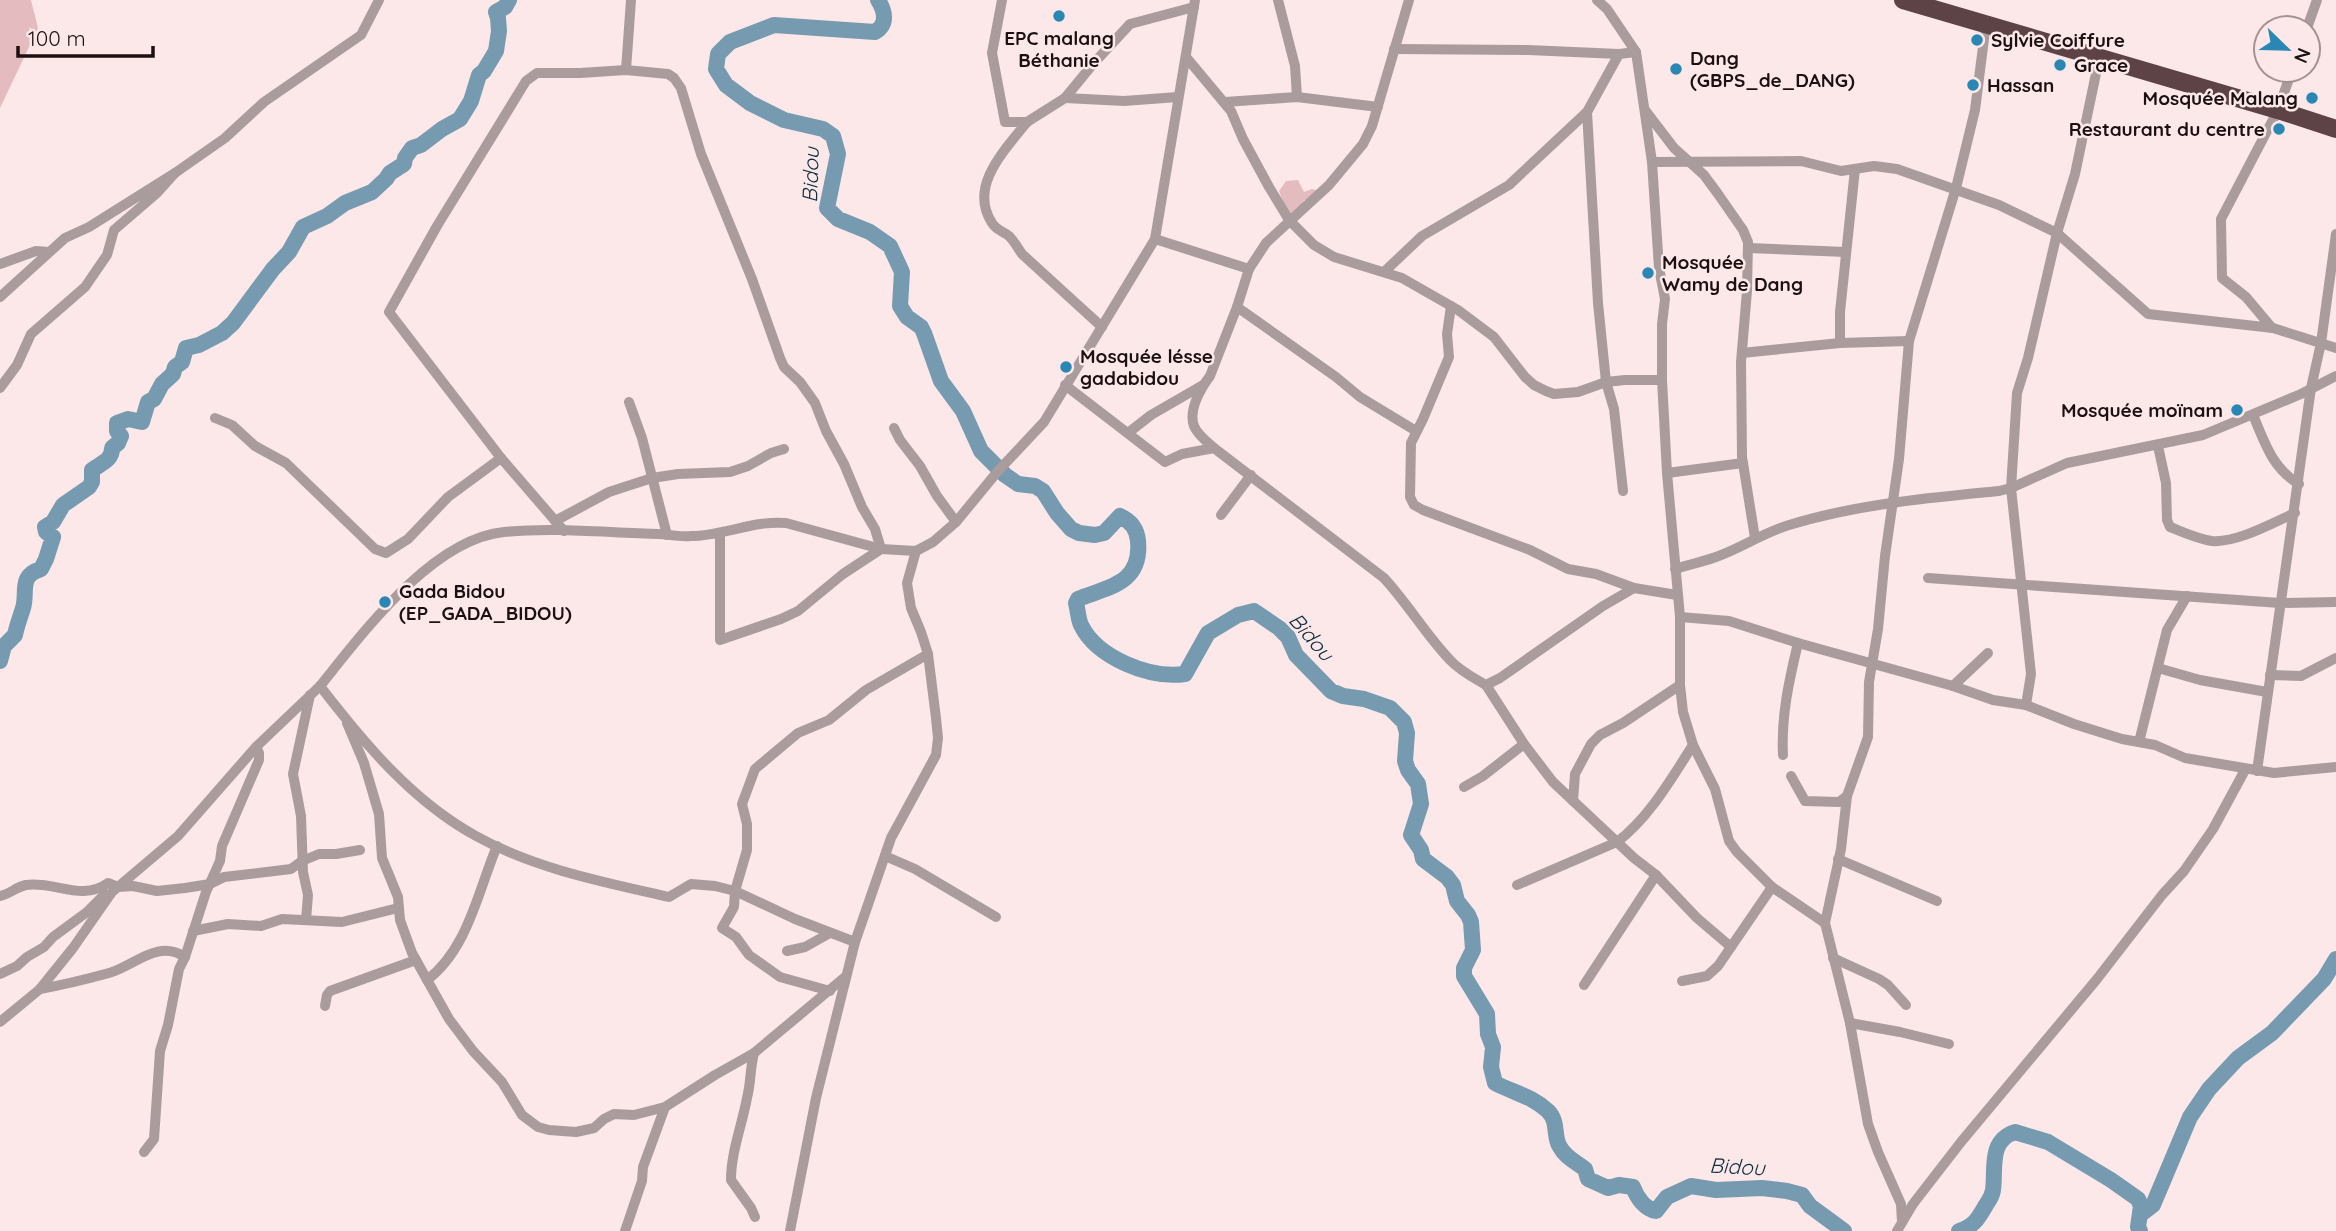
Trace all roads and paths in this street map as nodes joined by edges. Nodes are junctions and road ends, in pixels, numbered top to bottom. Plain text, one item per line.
1 (379, 0) edge
2 (631, 0) edge
3 (1002, 0) edge
4 (1278, 0) edge
5 (1409, 0) edge
6 (1597, 0) edge
7 (1903, 0) edge
8 (1195, 4) edge
9 (1607, 5) edge
10 (1986, 23) junction
11 (1394, 49) junction
12 (1636, 52) junction
13 (1619, 54) junction
14 (1186, 57) junction
15 (2099, 58) junction
16 (626, 70) junction
17 (2287, 84) edge
18 (1178, 97) junction
19 (1297, 97) junction
20 (1065, 98) junction
21 (1225, 102) junction
22 (1378, 107) junction
23 (1643, 108) junction
24 (2278, 110) junction
25 (1587, 112) junction
26 (1027, 121) junction
27 (2336, 129) edge
28 (1688, 161) junction
29 (1652, 162) junction
30 (1855, 169) junction
31 (176, 173) junction
32 (1956, 188) junction
33 (1289, 220) junction
34 (2057, 233) junction
35 (2336, 234) edge
36 (1155, 239) junction
37 (1748, 248) junction
38 (49, 251) junction
39 (1846, 252) junction
40 (0, 264) edge
41 (1249, 270) junction
42 (1384, 272) junction
43 (0, 297) edge
44 (1451, 306) junction
45 (1237, 307) junction
46 (1102, 327) junction
47 (2273, 328) junction
48 (1909, 341) junction
49 (1840, 342) junction
50 (2321, 343) junction
51 (2336, 348) edge
52 (1742, 353) junction
53 (2336, 376) edge
54 (1662, 380) junction
55 (1606, 382) junction
56 (1065, 385) junction
57 (1203, 385) junction
58 (0, 388) edge
59 (2311, 388) junction
60 (629, 402) dead end
61 (2253, 415) junction
62 (215, 418) dead end
63 (894, 428) dead end
64 (1416, 431) junction
65 (1128, 432) junction
66 (2158, 446) junction
67 (1213, 448) junction
68 (785, 449) dead end
69 (500, 458) junction
70 (1744, 463) junction
71 (1667, 473) junction
72 (1251, 475) junction
73 (652, 478) junction
74 (2299, 484) junction
75 (2011, 488) junction
76 (1623, 491) dead end
77 (1891, 502) junction
78 (2295, 513) junction
79 (1221, 515) dead end
80 (555, 521) junction
81 (956, 522) junction
82 (564, 531) junction
83 (720, 533) junction
84 (667, 535) junction
85 (1755, 538) junction
86 (881, 549) junction
87 (916, 551) junction
88 (1675, 569) junction
89 (1928, 578) dead end
90 (2022, 583) junction
91 (1634, 588) junction
92 (1677, 595) junction
93 (2187, 596) junction
94 (2336, 601) edge
95 (2280, 603) junction
96 (1680, 617) junction
97 (1798, 643) junction
98 (1988, 653) dead end
99 (928, 654) junction
100 (2336, 658) edge
101 (1871, 663) junction
102 (2158, 668) junction
103 (2270, 675) junction
104 (1486, 685) junction
105 (1680, 685) junction
106 (320, 686) junction
107 (1953, 686) junction
108 (2267, 692) junction
109 (310, 695) junction
110 (2025, 705) junction
111 (345, 718) junction
112 (2140, 742) junction
113 (1524, 744) junction
114 (1693, 745) junction
115 (256, 747) junction
116 (1783, 755) dead end
117 (2336, 767) edge
118 (2245, 770) junction
119 (2257, 771) junction
120 (1791, 776) dead end
121 (1464, 786) dead end
122 (1847, 796) junction
123 (1573, 801) junction
124 (1617, 842) junction
125 (496, 846) junction
126 (360, 850) dead end
127 (885, 856) junction
128 (1838, 859) junction
129 (302, 861) junction
130 (1656, 875) junction
131 (210, 884) junction
132 (1517, 885) dead end
133 (118, 887) junction
134 (1772, 887) junction
135 (735, 891) junction
136 (0, 896) edge
137 (1937, 901) dead end
138 (398, 908) junction
139 (996, 917) dead end
140 (306, 920) junction
141 (1825, 923) junction
142 (193, 931) junction
143 (830, 933) junction
144 (855, 942) junction
145 (1731, 947) junction
146 (787, 951) dead end
147 (186, 957) junction
148 (1833, 958) junction
149 (416, 960) junction
150 (0, 974) edge
151 (845, 977) junction
152 (427, 980) junction
153 (1682, 981) dead end
154 (1584, 985) dead end
155 (40, 989) junction
156 (830, 991) junction
157 (1906, 1005) dead end
158 (325, 1006) dead end
159 (0, 1022) edge
160 (1850, 1023) junction
161 (1949, 1044) dead end
162 (754, 1054) junction
163 (665, 1107) junction
164 (144, 1152) dead end
165 (755, 1217) dead end
166 (1900, 1226) edge
167 (625, 1231) edge
168 (790, 1231) edge

1 - 31 street
2 - 16 street
3 - 26 street
4 - 19 street
5 - 11 street
6 - 9 street
7 - 10 highway
8 - 14 street
8 - 20 street
9 - 12 street
10 - 15 highway
10 - 32 street
11 - 13 street
11 - 22 street
12 - 13 street
12 - 23 street
13 - 25 street
14 - 18 street
14 - 21 street
15 - 24 highway
15 - 34 street
16 - 69 street
16 - 86 street
17 - 24 street
18 - 20 street
18 - 36 street
19 - 21 street
19 - 22 street
20 - 26 street
21 - 33 street
22 - 33 street
23 - 28 street
23 - 29 street
24 - 27 highway
24 - 47 street
25 - 42 street
25 - 55 street
26 - 46 street
28 - 29 street
28 - 30 street
28 - 37 street
29 - 54 street
30 - 32 street
30 - 39 street
31 - 38 street
31 - 58 street
32 - 34 street
32 - 48 street
33 - 41 street
33 - 42 street
34 - 47 street
34 - 75 street
35 - 50 street
36 - 41 street
36 - 46 street
37 - 39 street
37 - 52 street
38 - 40 street
38 - 43 street
39 - 49 street
41 - 45 street
42 - 44 street
44 - 55 street
44 - 64 street
45 - 57 street
45 - 64 street
46 - 56 street
47 - 50 street
48 - 49 street
48 - 77 street
49 - 52 street
50 - 51 street
50 - 59 street
52 - 70 street
53 - 59 street
54 - 55 street
54 - 71 street
55 - 76 street
56 - 65 street
56 - 81 street
57 - 65 street
57 - 67 street
59 - 61 street
59 - 74 street
60 - 73 street
61 - 66 street
61 - 74 street
62 - 69 street
63 - 81 street
64 - 91 street
65 - 67 street
66 - 75 street
66 - 78 street
67 - 72 street
68 - 73 street
69 - 80 street
70 - 71 street
70 - 85 street
71 - 88 street
72 - 79 street
72 - 104 street
73 - 80 street
73 - 84 street
74 - 78 street
75 - 77 street
75 - 90 street
77 - 85 street
77 - 101 street
78 - 95 street
80 - 82 street
81 - 87 street
82 - 84 street
82 - 106 street
83 - 84 street
83 - 86 street
83 - 86 street
85 - 88 street
86 - 87 street
87 - 99 street
88 - 92 street
89 - 90 street
90 - 93 street
90 - 110 street
91 - 92 street
91 - 104 street
92 - 96 street
93 - 95 street
93 - 102 street
94 - 95 street
95 - 103 street
96 - 97 street
96 - 105 street
97 - 101 street
97 - 116 street
98 - 107 street
99 - 127 street
99 - 135 street
100 - 103 street
101 - 107 street
101 - 122 street
102 - 108 street
102 - 112 street
103 - 108 street
104 - 113 street
105 - 114 street
105 - 123 street
106 - 109 street
106 - 111 street
107 - 110 street
108 - 119 street
109 - 115 street
109 - 129 street
110 - 112 street
111 - 125 street
111 - 138 street
112 - 118 street
113 - 121 street
113 - 123 street
114 - 124 street
114 - 134 street
115 - 131 street
115 - 133 street
117 - 119 street
118 - 119 street
118 - 166 street
120 - 122 street
122 - 128 street
123 - 124 street
124 - 130 street
124 - 132 street
125 - 135 street
125 - 152 street
126 - 129 street
127 - 139 street
127 - 144 street
128 - 137 street
128 - 141 street
129 - 131 street
129 - 140 street
130 - 145 street
130 - 154 street
131 - 133 street
131 - 142 street
133 - 136 street
133 - 150 street
133 - 155 street
134 - 141 street
134 - 145 street
135 - 143 street
135 - 156 street
138 - 140 street
138 - 149 street
140 - 142 street
141 - 148 street
142 - 147 street
143 - 144 street
143 - 146 street
144 - 151 street
145 - 153 street
147 - 155 street
147 - 164 street
148 - 157 street
148 - 160 street
149 - 152 street
149 - 158 street
151 - 156 street
151 - 168 street
152 - 163 street
155 - 159 street
156 - 162 street
160 - 161 street
160 - 166 street
162 - 163 street
162 - 165 street
163 - 167 street

